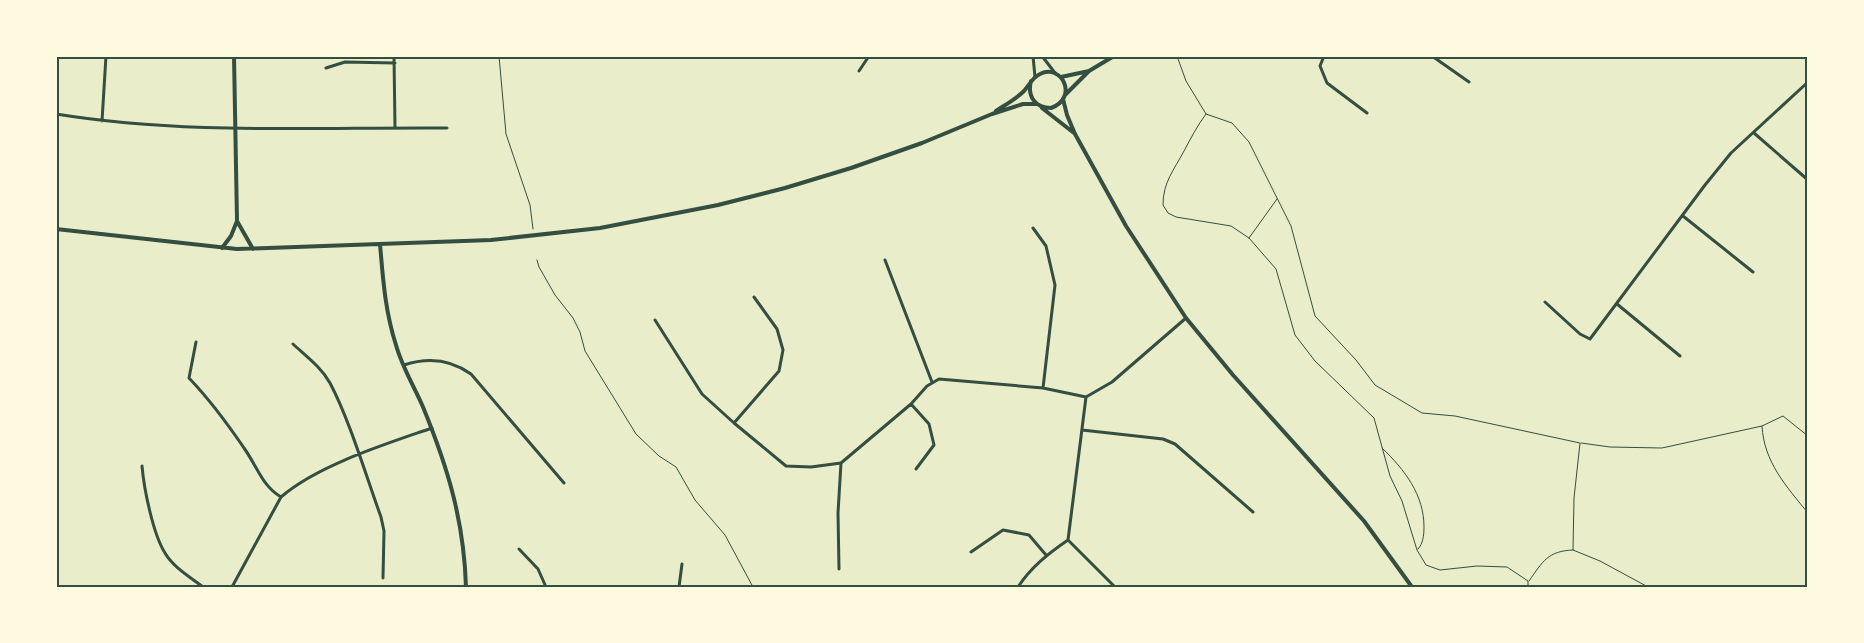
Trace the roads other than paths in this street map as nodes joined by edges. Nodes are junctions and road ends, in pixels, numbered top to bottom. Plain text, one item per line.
1 (106, 56) edge
2 (234, 56) edge
3 (394, 56) edge
4 (869, 56) edge
5 (1033, 56) edge
6 (1042, 56) edge
7 (1114, 56) edge
8 (1324, 56) edge
9 (1432, 56) edge
10 (396, 62) junction
11 (326, 68) dead end
12 (1089, 70) junction
13 (859, 71) dead end
14 (1056, 74) junction
15 (1035, 77) junction
16 (1061, 77) junction
17 (1031, 82) junction
18 (1469, 82) dead end
19 (1808, 82) edge
20 (1064, 97) junction
21 (1036, 104) junction
22 (1040, 106) junction
23 (1367, 113) dead end
24 (56, 114) edge
25 (992, 114) junction
26 (102, 121) junction
27 (396, 128) junction
28 (447, 128) dead end
29 (234, 129) junction
30 (1754, 133) junction
31 (1075, 134) junction
32 (1808, 180) edge
33 (1682, 216) junction
34 (236, 221) junction
35 (1033, 228) dead end
36 (56, 229) edge
37 (380, 244) junction
38 (222, 248) junction
39 (253, 249) junction
40 (885, 260) dead end
41 (1753, 272) dead end
42 (754, 297) dead end
43 (1545, 302) dead end
44 (1617, 304) junction
45 (1186, 318) junction
46 (655, 320) dead end
47 (196, 342) dead end
48 (293, 344) dead end
49 (1680, 356) dead end
50 (404, 365) junction
51 (932, 382) junction
52 (1043, 388) junction
53 (1086, 397) junction
54 (911, 404) junction
55 (734, 423) junction
56 (432, 428) junction
57 (1082, 430) junction
58 (358, 455) junction
59 (842, 463) junction
60 (142, 466) dead end
61 (916, 469) dead end
62 (564, 483) dead end
63 (281, 497) junction
64 (1253, 512) dead end
65 (1068, 540) junction
66 (519, 549) dead end
67 (971, 552) dead end
68 (1046, 555) junction
69 (682, 564) dead end
70 (839, 569) dead end
71 (383, 578) dead end
72 (203, 587) edge
73 (232, 587) edge
74 (466, 587) edge
75 (546, 587) edge
76 (680, 587) edge
77 (1018, 587) edge
78 (1115, 587) edge
79 (1412, 587) edge

1 - 26 street
2 - 29 street
3 - 10 street
4 - 13 street
5 - 15 street
6 - 14 street
7 - 12 street
8 - 23 street
9 - 18 street
10 - 11 street
10 - 27 street
12 - 16 street
12 - 20 street
14 - 15 street
14 - 16 street
15 - 17 street
16 - 20 street
17 - 21 street
17 - 25 street
19 - 30 street
20 - 22 street
20 - 31 street
21 - 22 street
21 - 25 street
22 - 31 street
24 - 26 street
25 - 37 street
26 - 29 street
27 - 28 street
27 - 29 street
29 - 34 street
30 - 32 street
30 - 33 street
31 - 45 street
33 - 41 street
33 - 44 street
34 - 38 street
34 - 39 street
35 - 52 street
36 - 38 street
37 - 39 street
37 - 50 street
38 - 39 street
40 - 51 street
42 - 55 street
43 - 44 street
44 - 49 street
45 - 53 street
45 - 79 street
46 - 55 street
47 - 63 street
48 - 58 street
50 - 56 street
50 - 62 street
51 - 52 street
51 - 54 street
52 - 53 street
53 - 57 street
54 - 59 street
54 - 61 street
55 - 59 street
56 - 58 street
56 - 74 street
57 - 64 street
57 - 65 street
58 - 63 street
58 - 71 street
59 - 70 street
60 - 72 street
63 - 73 street
65 - 68 street
65 - 78 street
66 - 75 street
67 - 68 street
68 - 77 street
69 - 76 street

